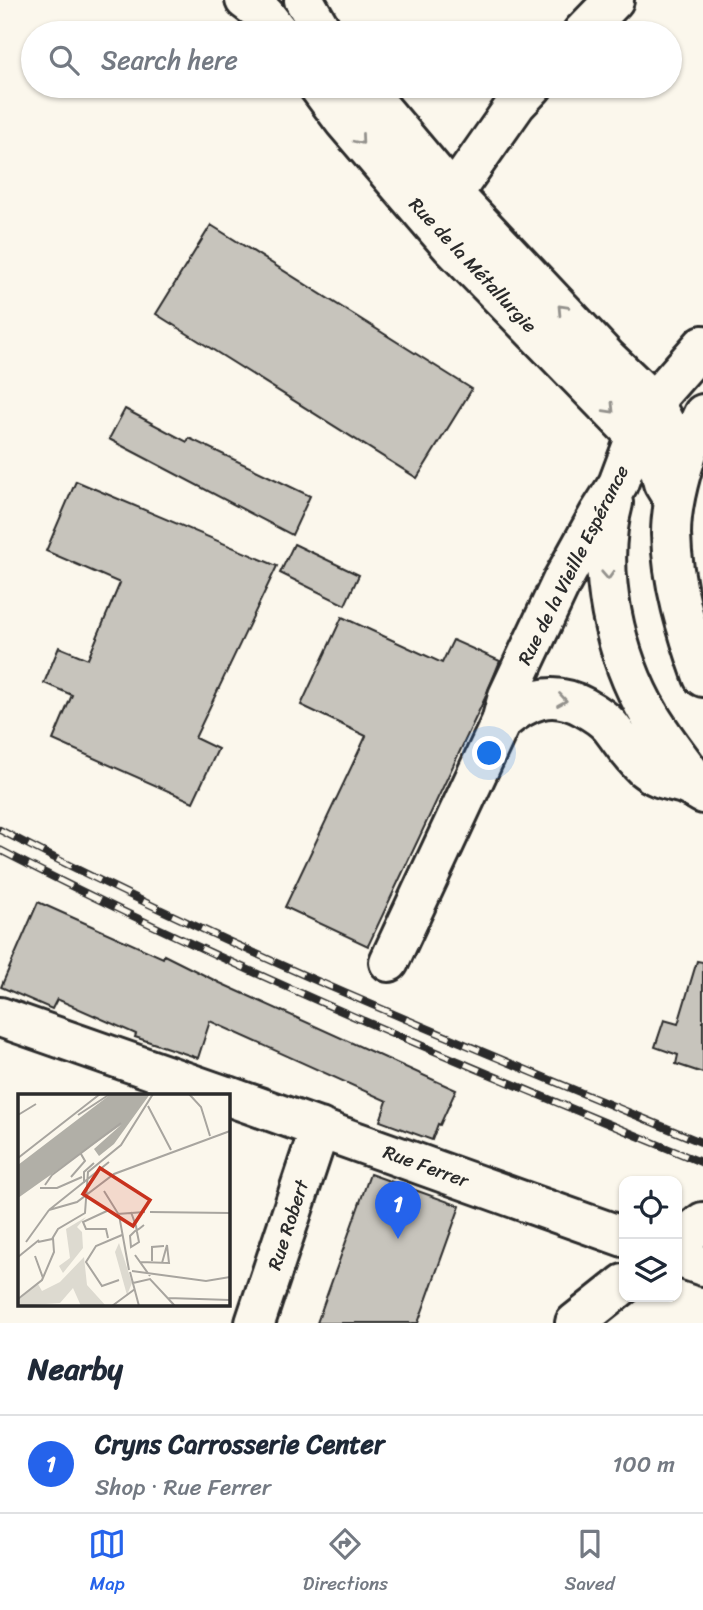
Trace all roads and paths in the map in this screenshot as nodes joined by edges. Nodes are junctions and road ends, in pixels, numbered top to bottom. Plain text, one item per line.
1 (245, 0) edge
2 (304, 0) edge
3 (614, 0) edge
4 (270, 21) edge
5 (316, 21) edge
6 (594, 21) edge
7 (327, 98) edge
8 (372, 98) edge
9 (522, 98) edge
10 (453, 194) junction
11 (703, 345) edge
12 (654, 403) junction
13 (703, 414) edge
14 (636, 436) junction
15 (618, 484) junction
16 (674, 501) junction
17 (699, 656) edge
18 (501, 722) junction
19 (703, 792) edge
20 (389, 962) dead end
21 (0, 1017) edge
22 (221, 1094) edge
23 (229, 1097) edge
24 (320, 1128) junction
25 (703, 1222) edge
26 (619, 1235) edge
27 (682, 1239) edge
28 (682, 1258) edge
29 (703, 1266) edge
30 (619, 1288) edge
31 (255, 1323) edge
32 (575, 1323) edge

1 - 4 street
2 - 5 street
3 - 6 street
7 -> 14 street, Rue de la Métallurgie
8 - 10 street, Rue de la Métallurgie
9 - 10 street
12 -> 10 street, Rue de la Métallurgie
11 - 12 street, Rue de la Vieille Espérance
12 - 14 street, Rue de la Vieille Espérance
12 - 16 street
13 - 16 street
14 - 15 street, Rue de la Vieille Espérance
15 - 18 street, Rue de la Vieille Espérance
15 -> 19 street
16 - 17 street
18 -> 19 street
18 - 20 street, Rue de la Vieille Espérance
21 - 22 street, Rue Ferrer
23 - 24 street, Rue Ferrer
24 - 26 street, Rue Ferrer
24 - 31 street, Rue Robert
25 - 27 street
28 - 29 street
30 - 32 street

